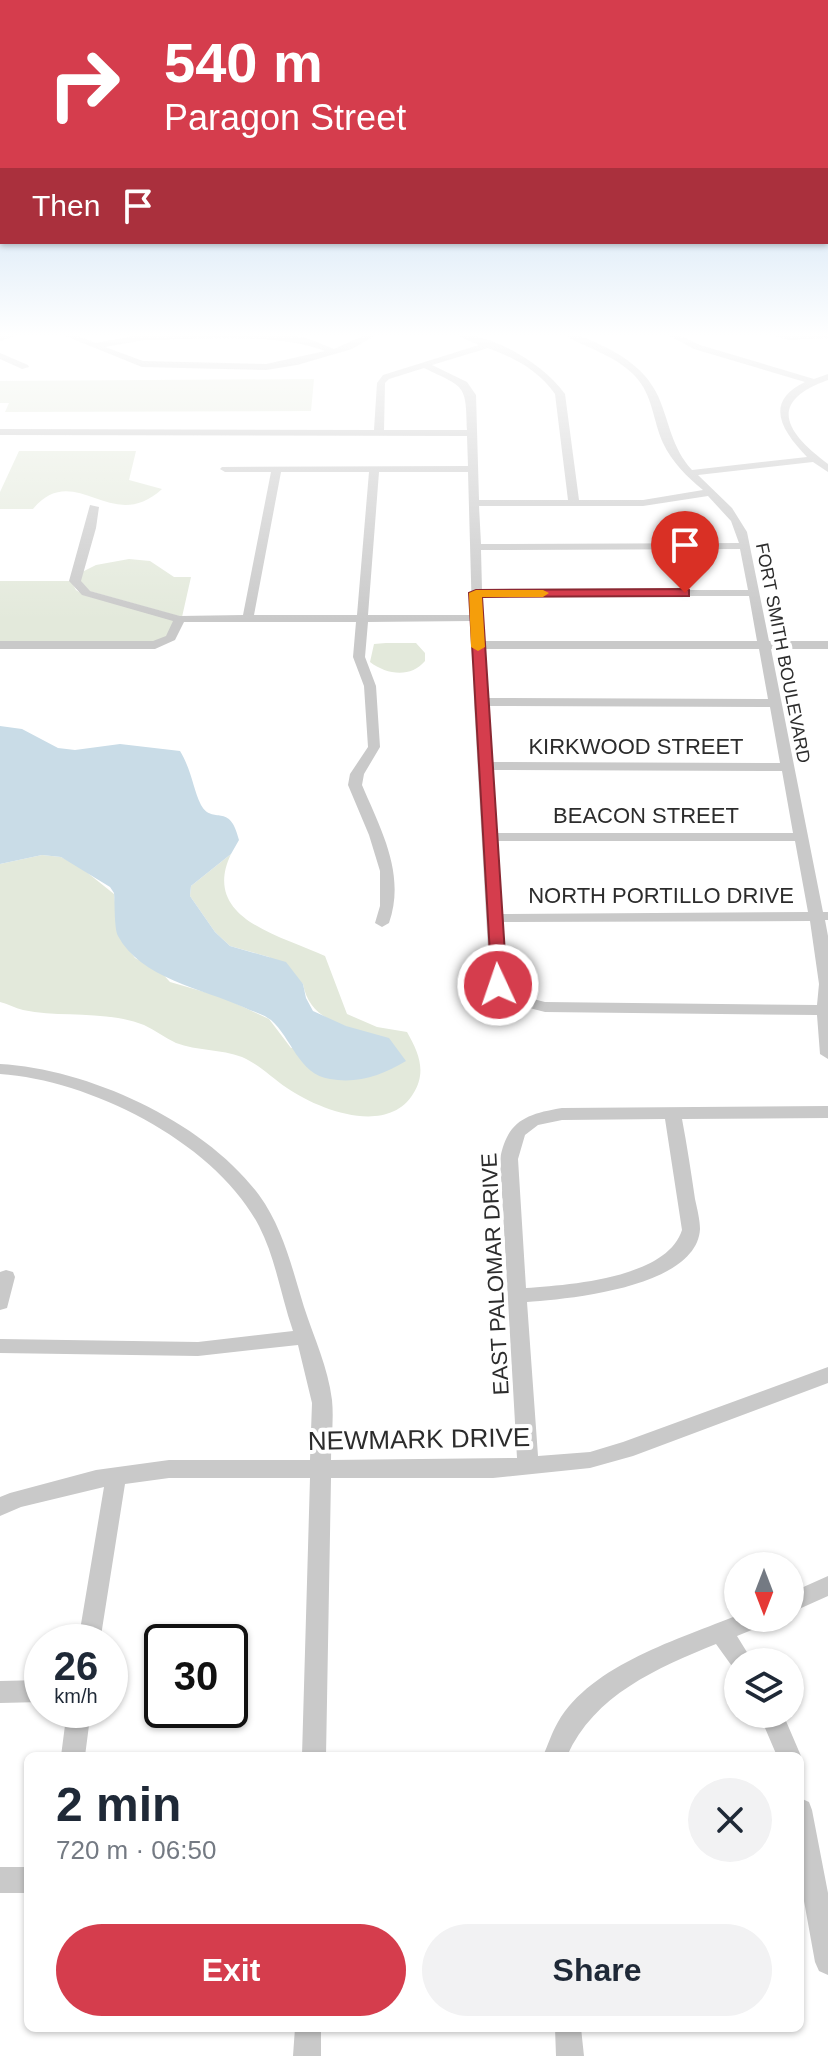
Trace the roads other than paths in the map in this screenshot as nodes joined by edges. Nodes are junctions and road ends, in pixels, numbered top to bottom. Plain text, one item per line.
1 (379, 429) edge
2 (472, 429) edge
3 (564, 429) edge
4 (664, 429) edge
5 (791, 429) edge
6 (0, 432) edge
7 (379, 433) junction
8 (472, 433) junction
9 (813, 459) junction
10 (225, 469) dead end
11 (374, 469) junction
12 (472, 469) junction
13 (828, 469) edge
14 (276, 470) junction
15 (690, 473) junction
16 (712, 492) junction
17 (474, 503) junction
18 (574, 504) junction
19 (94, 507) dead end
20 (744, 546) junction
21 (475, 547) junction
22 (476, 593) junction
23 (754, 593) junction
24 (248, 618) junction
25 (363, 618) junction
26 (477, 618) junction
27 (180, 619) junction
28 (0, 645) edge
29 (478, 645) junction
30 (764, 645) junction
31 (828, 645) edge
32 (480, 702) junction
33 (776, 703) junction
34 (485, 766) junction
35 (787, 767) junction
36 (490, 837) junction
37 (803, 837) junction
38 (822, 916) edge
39 (495, 918) junction
40 (382, 923) dead end
41 (824, 1010) junction
42 (828, 1054) edge
43 (0, 1069) edge
44 (828, 1112) edge
45 (673, 1113) junction
46 (6, 1277) dead end
47 (518, 1296) junction
48 (0, 1303) edge
49 (304, 1337) junction
50 (0, 1346) edge
51 (828, 1375) edge
52 (528, 1466) junction
53 (322, 1468) junction
54 (116, 1475) junction
55 (0, 1507) edge
56 (828, 1586) edge
57 (804, 1597) edge
58 (92, 1624) edge
59 (724, 1632) edge
60 (721, 1633) junction
61 (732, 1648) edge
62 (24, 1691) edge
63 (0, 1692) edge
64 (77, 1728) edge
65 (777, 1728) edge
66 (74, 1752) edge
67 (314, 1752) edge
68 (557, 1752) edge
69 (787, 1752) edge
70 (804, 1832) edge
71 (0, 1880) edge
72 (24, 1880) edge
73 (828, 1962) edge
74 (308, 2032) edge
75 (568, 2032) edge
76 (307, 2056) edge
77 (570, 2056) edge

1 - 7 street
2 - 8 street
3 - 18 street
4 - 15 street, FORT SMITH BOULEVARD
5 - 9 street
6 - 7 street
7 - 8 street
8 - 12 street
9 - 13 street
9 - 15 street
10 - 14 street
11 - 12 street
11 - 14 street
11 - 25 street
12 - 17 street
14 - 24 street
15 - 16 street, FORT SMITH BOULEVARD
16 - 18 street
16 - 20 street, FORT SMITH BOULEVARD
17 - 18 street
17 - 21 street
19 - 27 street
20 - 21 street
20 - 23 street, FORT SMITH BOULEVARD
21 - 22 street
22 - 23 street
22 - 26 street
23 - 30 street, FORT SMITH BOULEVARD
24 - 25 street
24 - 27 street
25 - 26 street
25 - 40 street
26 - 29 street
27 - 28 street
29 - 30 street
29 - 32 street
30 - 31 street
30 - 33 street, FORT SMITH BOULEVARD
32 - 33 street
32 - 34 street
33 - 35 street, FORT SMITH BOULEVARD
34 - 35 street, KIRKWOOD STREET
34 - 36 street
35 - 37 street, FORT SMITH BOULEVARD
36 - 37 street, BEACON STREET
36 - 39 street
37 - 38 street, FORT SMITH BOULEVARD
38 - 39 street, NORTH PORTILLO DRIVE
38 - 41 street, FORT SMITH BOULEVARD
39 - 41 street
41 - 42 street, FORT SMITH BOULEVARD
43 - 49 street
44 - 45 street
45 - 47 street
45 - 47 street, EAST PALOMAR DRIVE
46 - 48 street
47 - 52 street, EAST PALOMAR DRIVE
49 - 50 street
49 - 53 street
51 - 52 street, NEWMARK DRIVE
52 - 53 street, NEWMARK DRIVE
53 - 54 street, NEWMARK DRIVE
53 - 67 street
54 - 55 street, NEWMARK DRIVE
54 - 58 street
56 - 57 street
59 - 60 street
60 - 61 street
60 - 68 street
62 - 63 street
64 - 66 street
65 - 69 street
70 - 73 street
71 - 72 street
74 - 76 street
75 - 77 street

